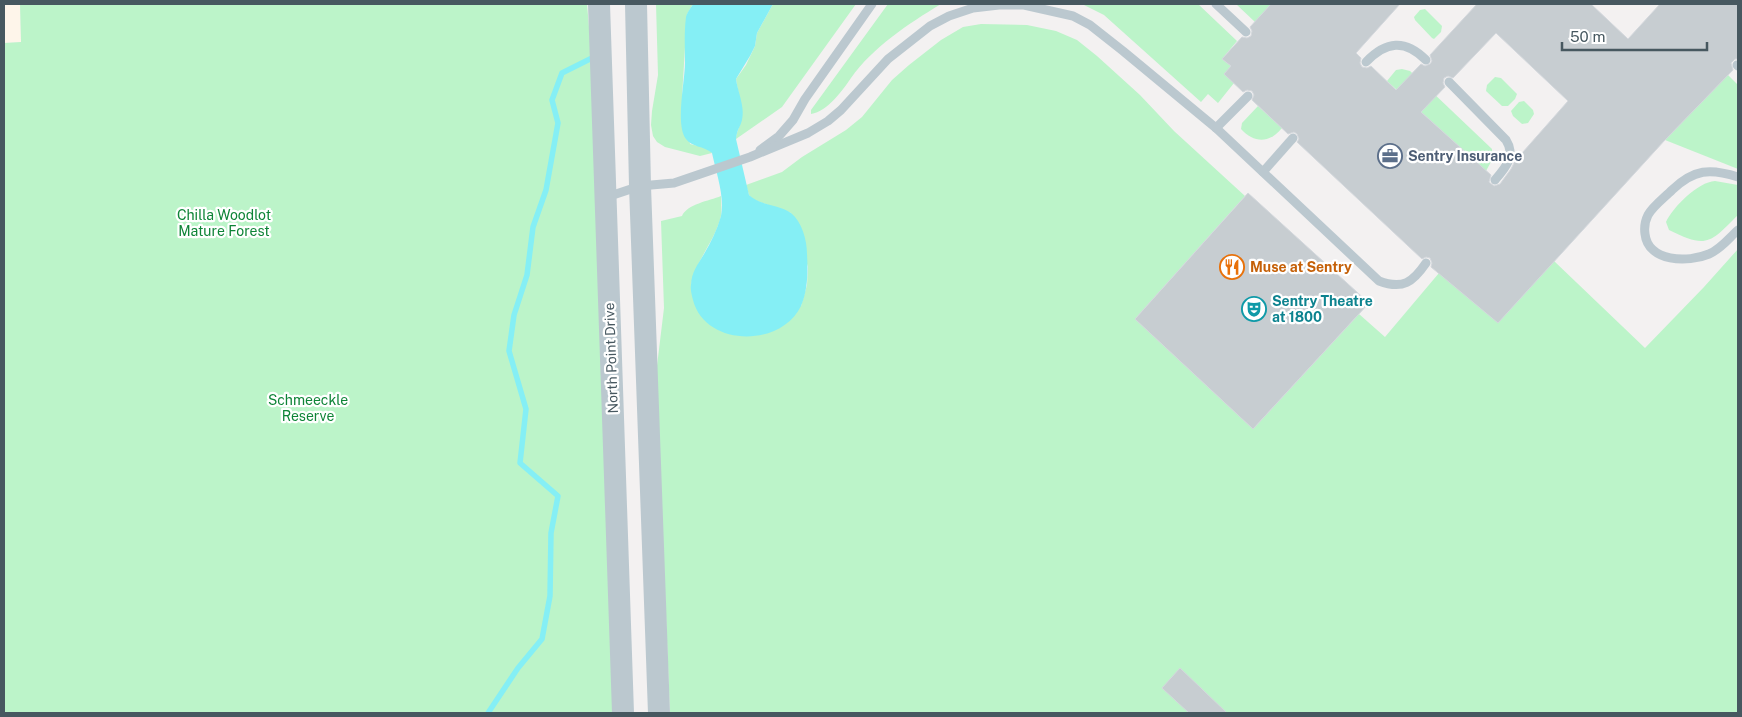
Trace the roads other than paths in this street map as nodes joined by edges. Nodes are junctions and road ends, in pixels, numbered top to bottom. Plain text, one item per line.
1 (599, 4) edge
2 (636, 4) edge
3 (872, 4) edge
4 (1216, 4) edge
5 (1246, 32) dead end
6 (1426, 60) dead end
7 (1366, 62) dead end
8 (1449, 82) dead end
9 (1248, 96) dead end
10 (1216, 128) junction
11 (1293, 138) dead end
12 (750, 157) junction
13 (1263, 172) junction
14 (1738, 177) edge
15 (1495, 180) dead end
16 (640, 186) junction
17 (604, 198) junction
18 (1738, 230) edge
19 (1426, 263) dead end
20 (623, 713) edge
21 (659, 713) edge

1 - 17 street, North Point Drive
2 - 16 street
3 - 12 lane
4 - 5 lane
6 - 7 lane
8 - 15 lane
9 - 10 lane
10 - 12 lane
10 - 13 lane
11 - 13 lane
12 - 16 lane
13 - 19 lane
14 - 18 lane
16 - 17 lane
16 - 21 street
17 - 20 street, North Point Drive

